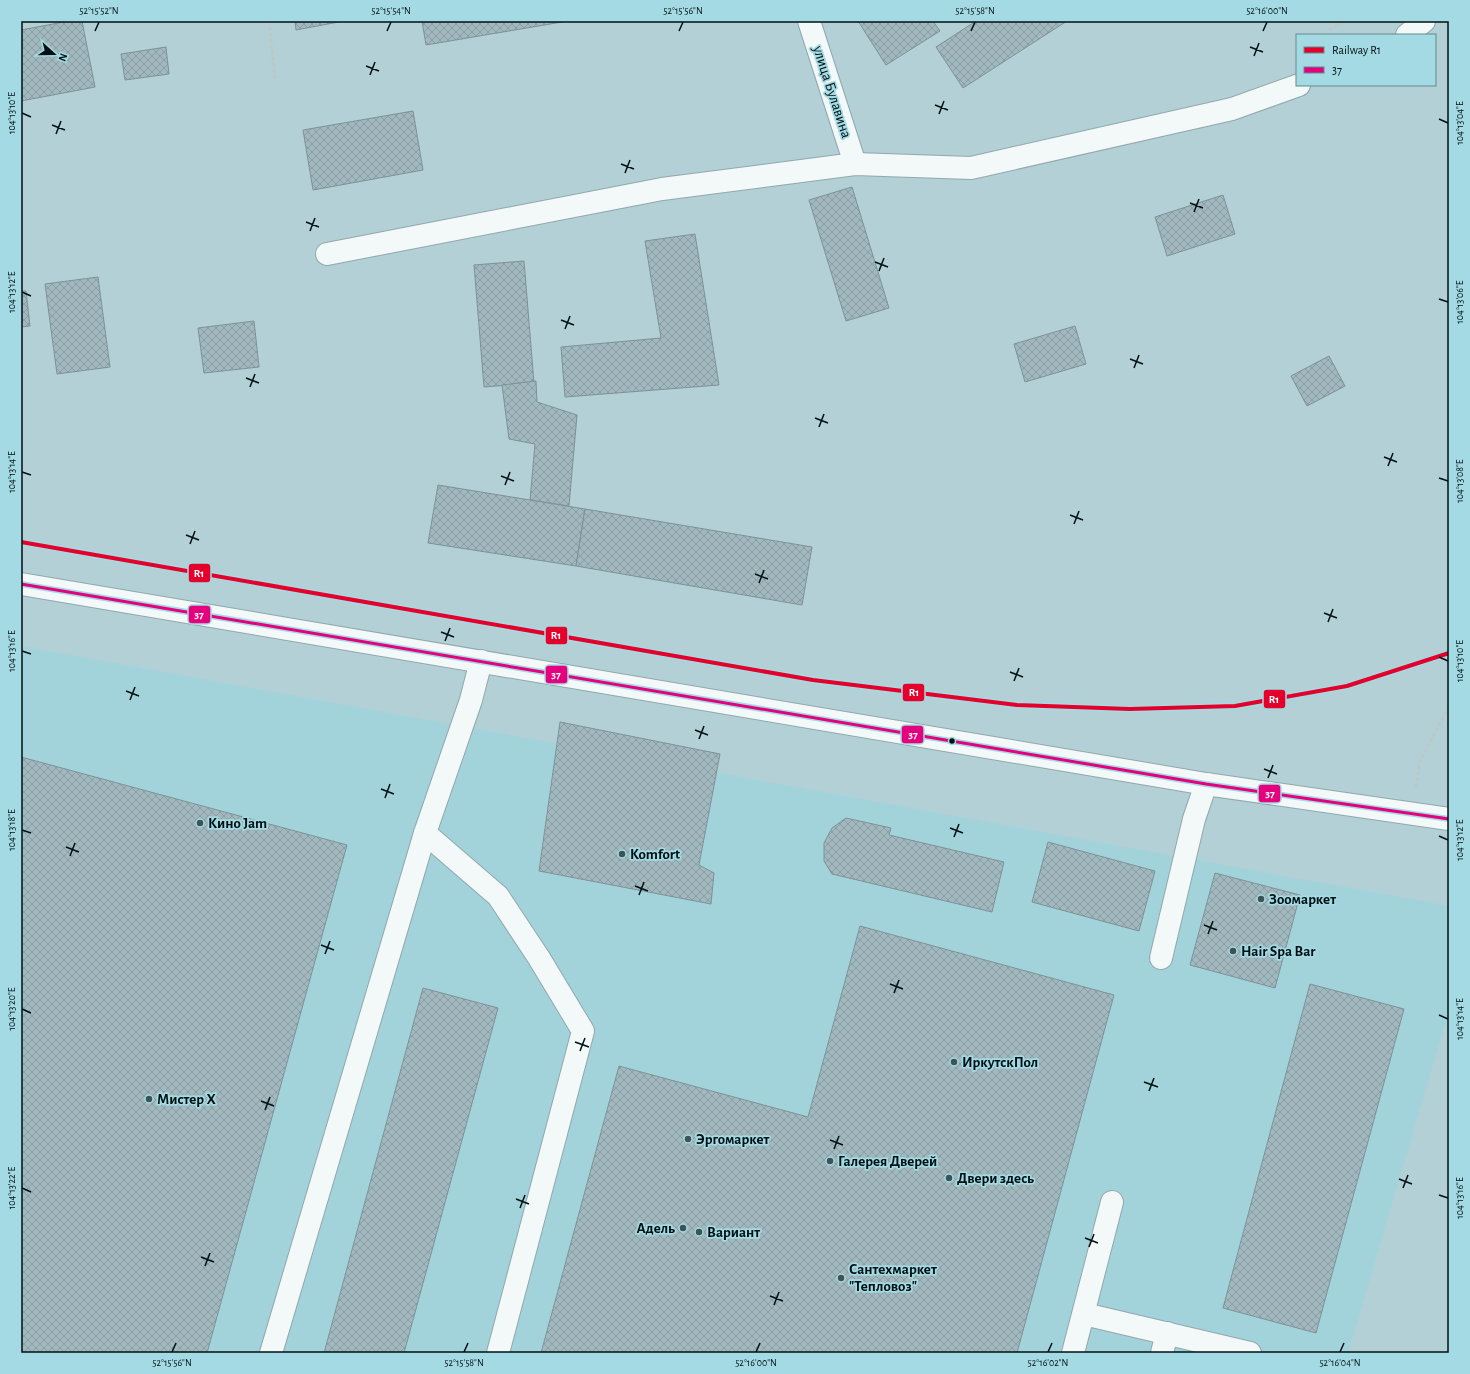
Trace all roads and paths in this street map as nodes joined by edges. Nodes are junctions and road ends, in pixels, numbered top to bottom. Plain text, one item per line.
1 (269, 21) edge
2 (808, 21) edge
3 (1346, 21) edge
4 (1424, 21) edge
5 (1329, 30) dead end
6 (1408, 34) edge
7 (275, 80) dead end
8 (1296, 86) edge
9 (855, 164) junction
10 (327, 254) dead end
11 (21, 584) edge
12 (481, 661) junction
13 (1449, 707) edge
14 (1206, 784) junction
15 (1416, 789) dead end
16 (1449, 819) edge
17 (425, 833) junction
18 (1161, 958) dead end
19 (1112, 1202) dead end
20 (1084, 1314) junction
21 (1165, 1343) edge
22 (271, 1353) edge
23 (498, 1353) edge
24 (1073, 1353) edge
25 (1250, 1353) edge

1 - 7 path
2 - 9 main road, улица Булавина
3 - 5 path
4 - 6 main road
8 - 9 main road
9 - 10 main road
11 - 12 main road
12 - 14 main road
12 - 17 main road
13 - 15 path
14 - 16 main road
14 - 18 main road
17 - 22 main road
17 - 23 main road
19 - 20 main road
20 - 21 main road
20 - 24 main road
21 - 25 main road

